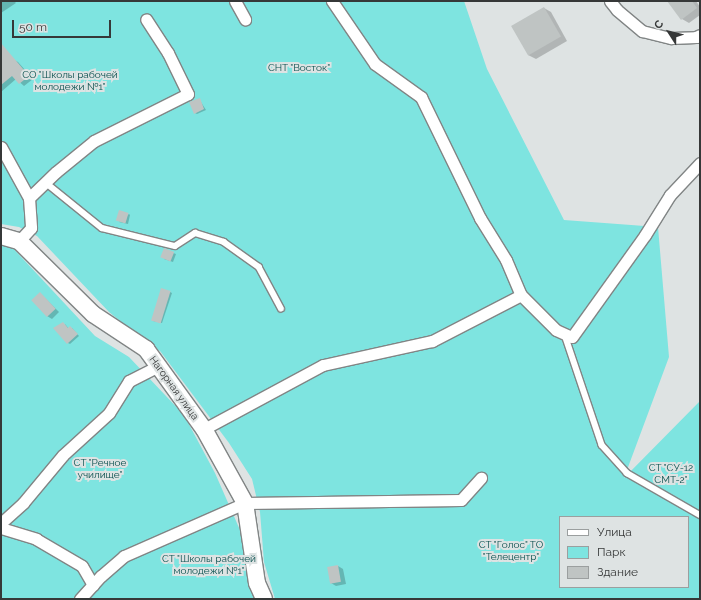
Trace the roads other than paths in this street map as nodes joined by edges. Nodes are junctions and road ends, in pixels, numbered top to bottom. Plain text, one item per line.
1 (235, 1) edge
2 (332, 1) edge
3 (610, 1) edge
4 (146, 19) dead end
5 (245, 19) dead end
6 (700, 35) edge
7 (1, 147) edge
8 (700, 163) edge
9 (45, 182) junction
10 (29, 198) junction
11 (1, 236) edge
12 (19, 241) junction
13 (521, 295) junction
14 (281, 308) dead end
15 (565, 334) junction
16 (158, 366) junction
17 (204, 430) junction
18 (480, 478) dead end
19 (245, 503) junction
20 (700, 515) edge
21 (1, 523) edge
22 (1, 528) edge
23 (93, 585) junction
24 (80, 599) edge
25 (264, 599) edge

1 - 5 street
2 - 13 street
3 - 6 street
4 - 9 street
7 - 10 street
8 - 15 street
9 - 10 street
9 - 14 lane
10 - 12 street
11 - 12 street, Нагорная улица
12 - 16 street, Нагорная улица
13 - 15 street
13 - 17 street
15 - 20 lane
16 - 17 street, Нагорная улица
16 - 21 street
17 - 19 street, Нагорная улица
18 - 19 street
19 - 23 street
19 - 25 street, Нагорная улица
22 - 23 street
23 - 24 street

